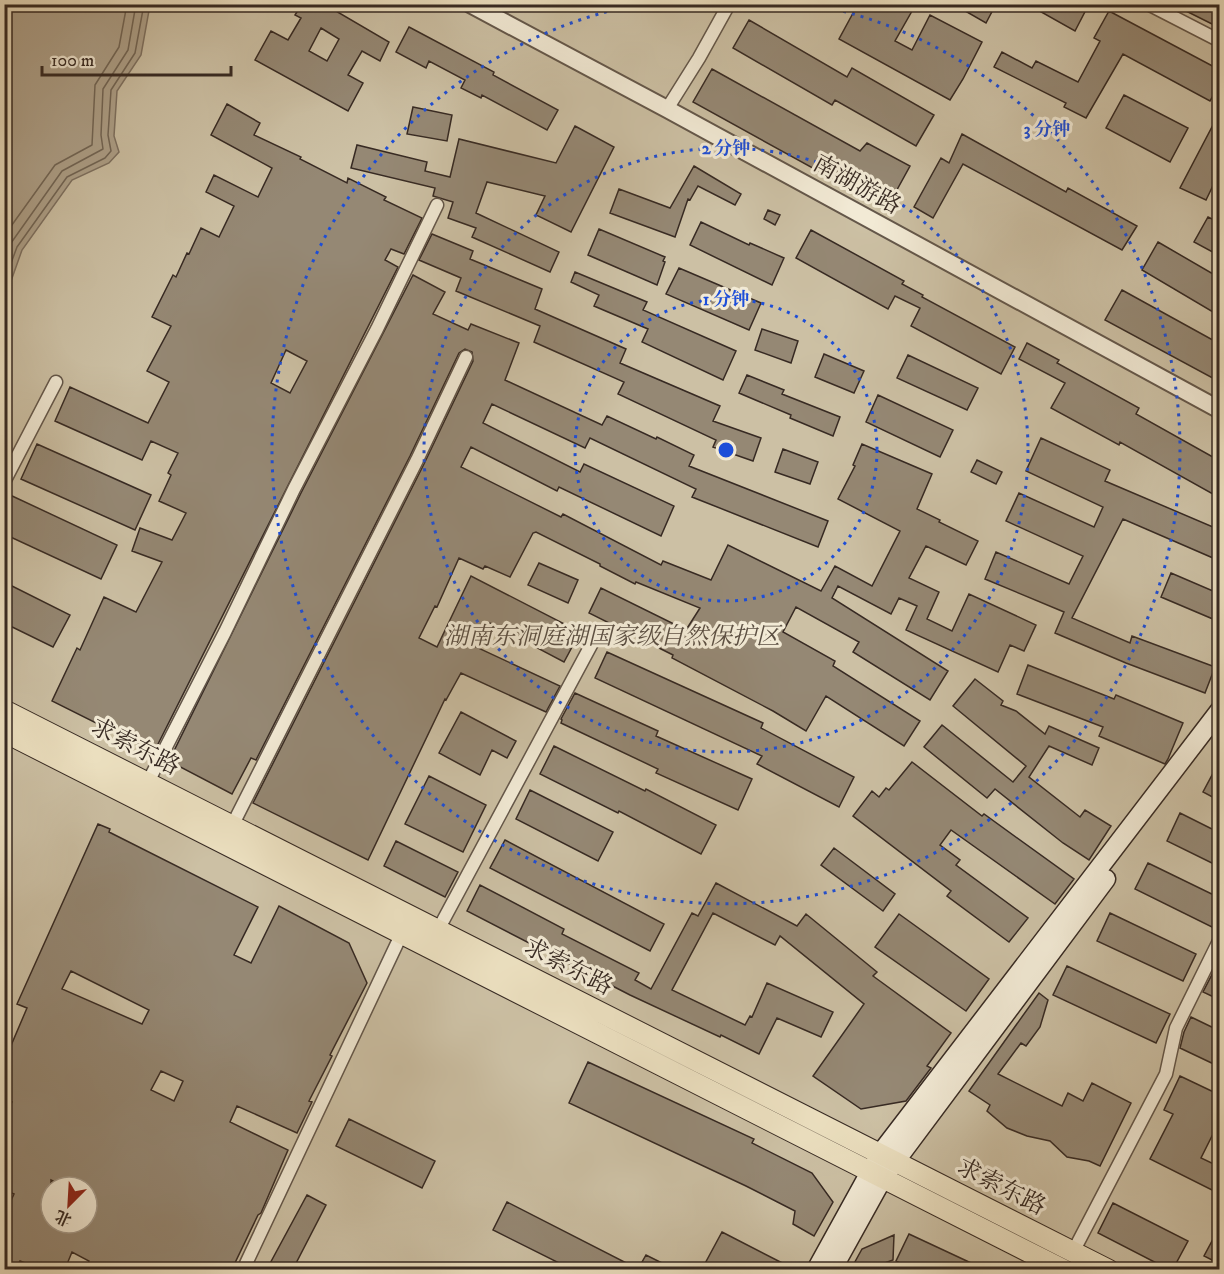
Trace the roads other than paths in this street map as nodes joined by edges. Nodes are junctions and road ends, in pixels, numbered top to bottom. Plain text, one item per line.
1 (470, 4) edge
2 (729, 4) edge
3 (1148, 4) edge
4 (1220, 41) edge
5 (667, 109) junction
6 (437, 205) dead end
7 (466, 357) dead end
8 (56, 382) dead end
9 (1220, 411) edge
10 (4, 482) edge
11 (597, 634) dead end
12 (4, 710) edge
13 (1220, 710) edge
14 (1220, 728) edge
15 (4, 732) edge
16 (148, 782) junction
17 (232, 826) junction
18 (410, 916) junction
19 (438, 930) junction
20 (401, 934) junction
21 (1220, 939) edge
22 (882, 1167) junction
23 (1073, 1251) junction
24 (243, 1269) edge
25 (816, 1269) edge
26 (832, 1269) edge
27 (1064, 1269) edge
28 (1109, 1269) edge

1 - 5 street, 南湖游路
2 - 5 street
3 - 4 street
5 - 9 street, 南湖游路
6 - 16 street
7 - 17 street
8 - 10 street
11 - 19 street
12 - 16 main road, 求索东路
13 - 22 main road
14 - 22 main road
15 - 20 main road, 求索东路
16 - 17 main road, 求索东路
17 - 18 main road, 求索东路
18 - 19 main road, 求索东路
18 - 20 street
19 - 22 main road, 求索东路
20 - 22 main road, 求索东路
20 - 24 street
21 - 23 street
22 - 23 main road, 求索东路
22 - 25 main road
22 - 26 main road
22 - 27 main road, 求索东路
23 - 28 main road, 求索东路

